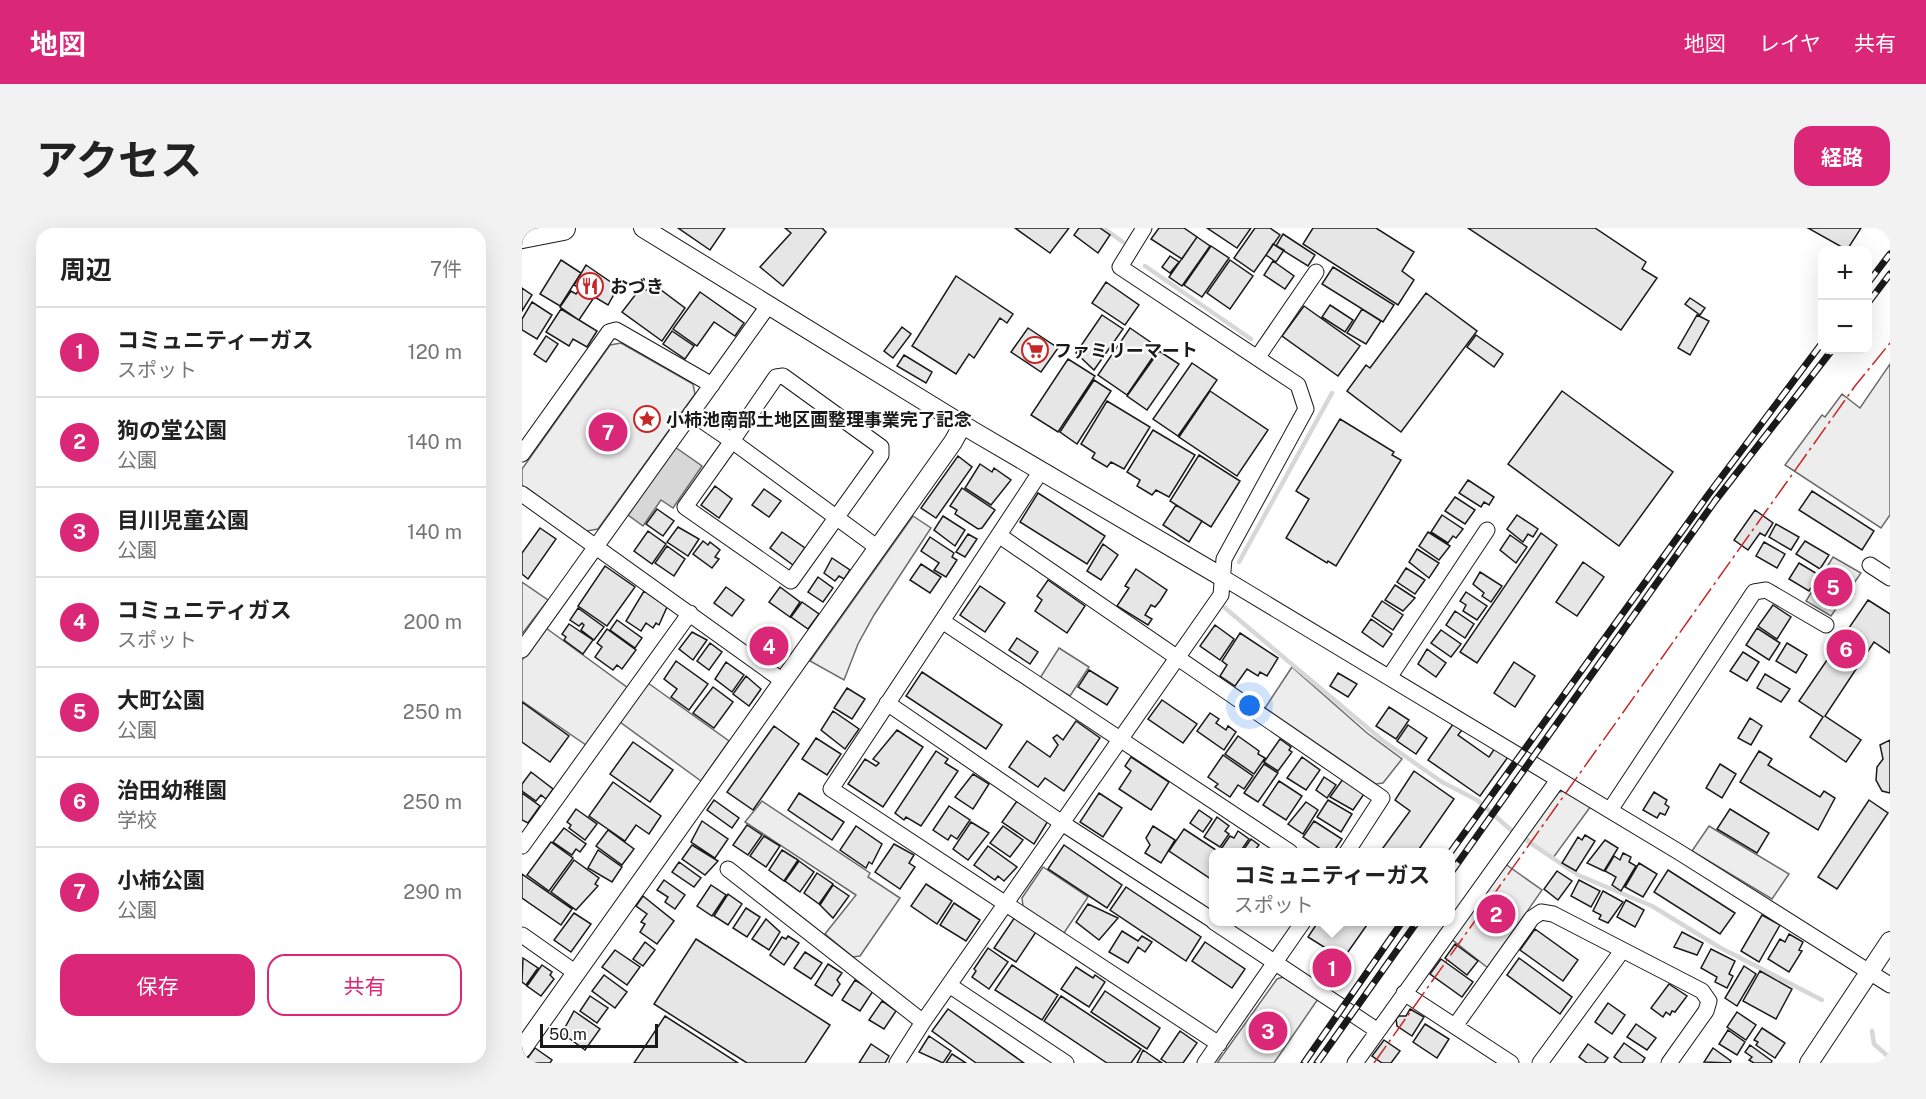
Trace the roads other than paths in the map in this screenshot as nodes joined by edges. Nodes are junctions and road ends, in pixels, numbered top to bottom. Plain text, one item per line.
1 (563, 228) edge
2 (643, 228) edge
3 (1144, 228) edge
4 (522, 236) edge
5 (1316, 272) dead end
6 (768, 306) junction
7 (1257, 358) junction
8 (712, 385) junction
9 (691, 413) junction
10 (963, 424) junction
11 (732, 441) junction
12 (522, 454) edge
13 (1041, 471) junction
14 (522, 494) edge
15 (837, 517) junction
16 (1487, 530) dead end
17 (999, 536) junction
18 (596, 546) junction
19 (878, 548) junction
20 (1870, 565) dead end
21 (1222, 577) junction
22 (1890, 578) edge
23 (690, 613) junction
24 (942, 621) junction
25 (1826, 625) dead end
26 (522, 650) edge
27 (1176, 656) junction
28 (1390, 676) junction
29 (783, 681) junction
30 (887, 703) junction
31 (1119, 740) junction
32 (1558, 780) junction
33 (1610, 810) junction
34 (1062, 823) junction
35 (522, 846) edge
36 (1284, 848) edge
37 (1350, 848) edge
38 (728, 869) dead end
39 (1006, 904) junction
40 (1209, 918) edge
41 (1455, 922) edge
42 (1222, 926) edge
43 (1300, 926) edge
44 (1452, 926) edge
45 (522, 935) edge
46 (1890, 941) edge
47 (1622, 951) junction
48 (1277, 962) junction
49 (1868, 972) junction
50 (576, 973) junction
51 (949, 985) junction
52 (1890, 985) edge
53 (1404, 993) junction
54 (923, 1022) junction
55 (1455, 1026) junction
56 (1378, 1031) junction
57 (1219, 1044) junction
58 (522, 1048) edge
59 (903, 1061) edge
60 (1066, 1063) edge
61 (1205, 1063) edge
62 (1355, 1063) edge
63 (1510, 1063) edge
64 (1540, 1063) edge
65 (1669, 1063) edge
66 (1809, 1063) edge

1 - 4 highway
2 - 6 street
3 - 7 street
5 - 7 street
6 - 8 street
6 - 10 street
7 - 21 street
8 - 9 street
8 - 12 street
9 - 11 street
9 - 18 street
10 - 13 street
10 - 19 street
11 - 15 street
11 - 15 street
11 - 15 street
13 - 17 street
13 - 21 street
14 - 18 street
15 - 19 street
16 - 28 street
17 - 24 street
17 - 27 street
18 - 23 street
18 - 26 street
19 - 29 street
20 - 22 street
21 - 27 street
21 - 28 street
23 - 29 street
23 - 35 street
24 - 30 street
24 - 31 street
25 - 33 street
27 - 31 street
27 - 37 street
28 - 32 street
29 - 50 street
30 - 34 street
30 - 39 street
31 - 34 street
31 - 36 street
32 - 33 street
32 - 41 street
33 - 49 street
34 - 39 street
34 - 40 street
38 - 54 street
39 - 51 street
39 - 57 street
42 - 48 street
43 - 48 street
44 - 53 street
45 - 50 street
46 - 49 street
47 - 55 street
47 - 64 street
47 - 65 street
48 - 56 street
48 - 57 street
49 - 52 street
49 - 66 street
50 - 58 street
51 - 54 street
51 - 60 street
53 - 55 street
53 - 56 street
54 - 59 street
55 - 63 street
56 - 62 street
57 - 61 street

